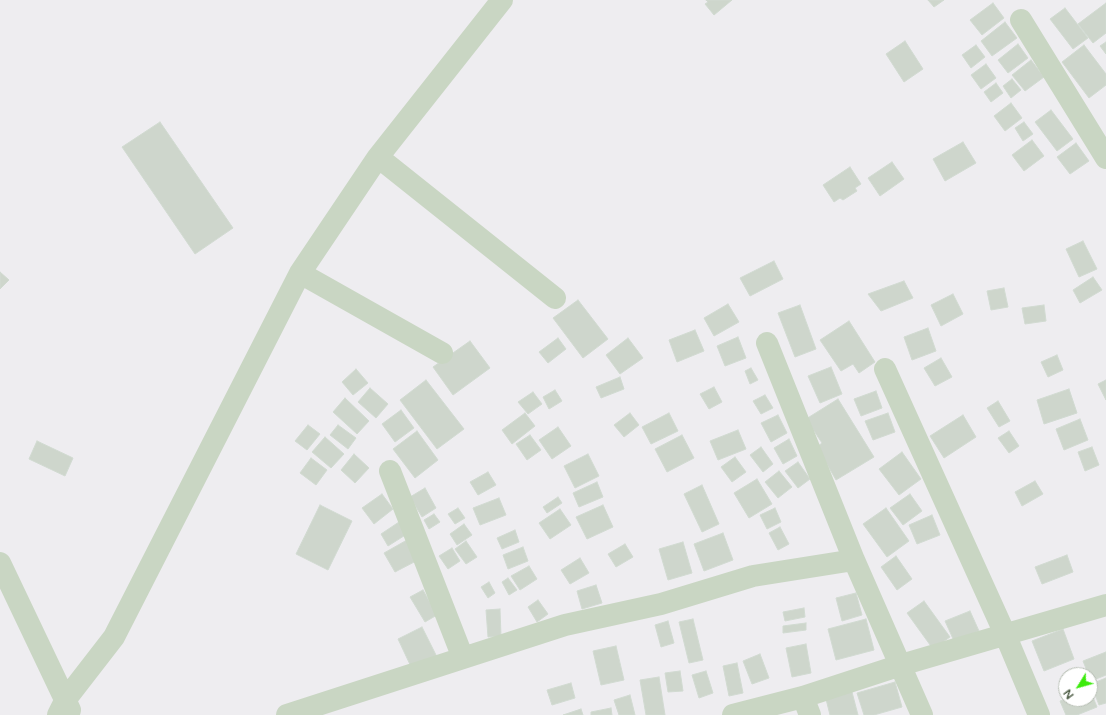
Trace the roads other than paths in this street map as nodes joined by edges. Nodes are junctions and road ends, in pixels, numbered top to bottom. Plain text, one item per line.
1 (502, 0) edge
2 (1021, 20) dead end
3 (378, 157) junction
4 (1106, 158) edge
5 (300, 273) junction
6 (555, 298) dead end
7 (767, 343) dead end
8 (442, 353) dead end
9 (885, 369) dead end
10 (390, 471) dead end
11 (854, 560) junction
12 (0, 563) edge
13 (1106, 605) edge
14 (1005, 634) junction
15 (463, 658) junction
16 (901, 665) junction
17 (807, 706) edge
18 (65, 710) edge
19 (287, 715) edge
20 (733, 715) edge
21 (922, 715) edge
22 (1039, 715) edge

1 - 3 street
2 - 4 street
3 - 5 street
3 - 6 street
5 - 8 street
5 - 18 street
7 - 11 street
9 - 14 street
10 - 15 street
11 - 15 street
11 - 16 street
12 - 18 street
13 - 14 street
14 - 16 street
14 - 22 street
15 - 19 street
16 - 17 street
16 - 21 street
17 - 20 street

